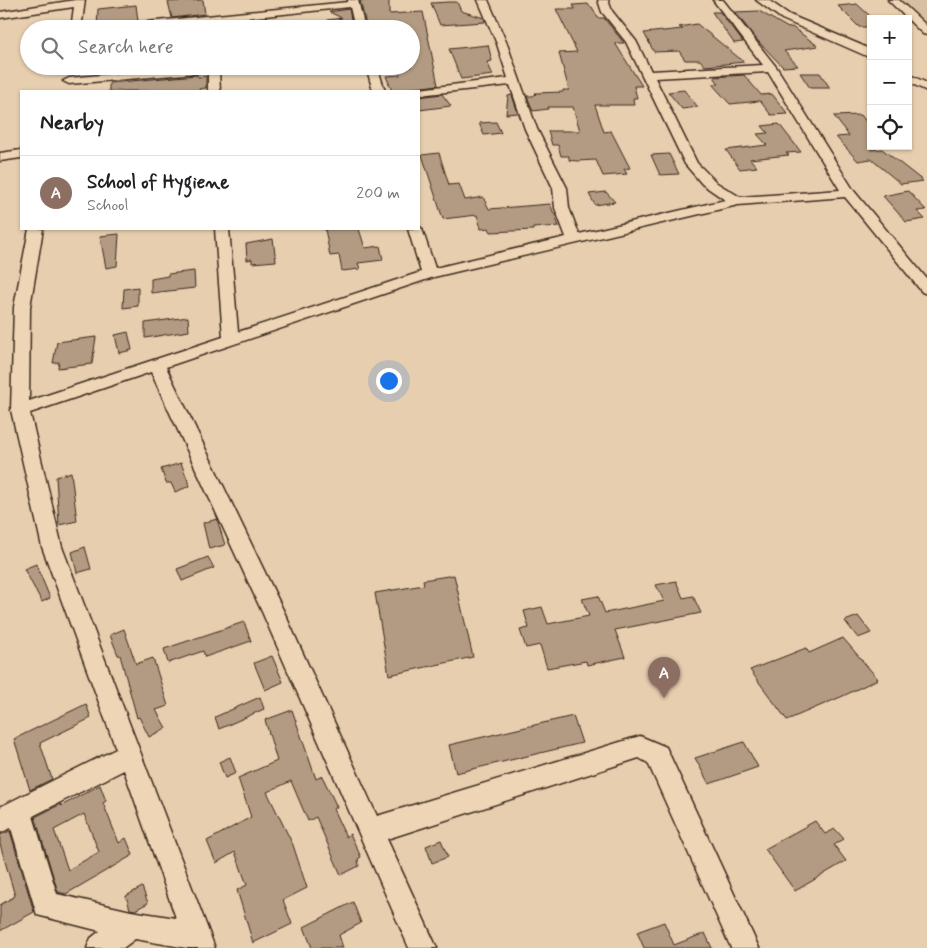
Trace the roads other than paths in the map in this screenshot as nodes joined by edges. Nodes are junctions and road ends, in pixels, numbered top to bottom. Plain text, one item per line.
1 (483, 0) edge
2 (603, 0) edge
3 (718, 0) edge
4 (780, 0) edge
5 (893, 0) edge
6 (80, 1) edge
7 (763, 1) edge
8 (354, 2) edge
9 (0, 14) edge
10 (77, 20) edge
11 (189, 20) edge
12 (358, 20) edge
13 (924, 32) edge
14 (867, 45) edge
15 (857, 47) junction
16 (867, 53) edge
17 (770, 68) junction
18 (157, 75) edge
19 (213, 75) edge
20 (373, 75) edge
21 (648, 75) junction
22 (912, 79) edge
23 (515, 81) junction
24 (68, 86) edge
25 (927, 88) edge
26 (214, 90) edge
27 (379, 90) edge
28 (420, 92) edge
29 (20, 154) edge
30 (0, 157) edge
31 (849, 193) junction
32 (738, 201) junction
33 (36, 230) edge
34 (222, 230) edge
35 (415, 230) edge
36 (574, 239) junction
37 (428, 274) junction
38 (927, 288) edge
39 (231, 340) junction
40 (157, 366) junction
41 (20, 410) junction
42 (130, 754) junction
43 (9, 815) edge
44 (371, 831) junction
45 (131, 925) junction
46 (198, 941) edge
47 (101, 948) edge
48 (423, 948) edge
49 (745, 948) edge

1 - 23 street
2 - 21 street
3 - 17 street
4 - 7 street
5 - 13 street
6 - 9 street
6 - 10 street
7 - 15 street
8 - 11 street
8 - 12 street
14 - 15 street
15 - 16 street
17 - 21 street
17 - 31 street
18 - 24 street
19 - 26 street
20 - 27 street
21 - 32 street
22 - 25 street
23 - 28 street
23 - 36 street
29 - 30 street
31 - 32 street
31 - 38 street
32 - 36 street
33 - 41 street
34 - 39 street
35 - 37 street
36 - 37 street
37 - 39 street
39 - 40 street
40 - 41 street
40 - 44 street
41 - 42 street
42 - 43 street
42 - 46 street
43 - 45 street
44 - 48 street
44 - 49 street
45 - 46 street
45 - 47 street

